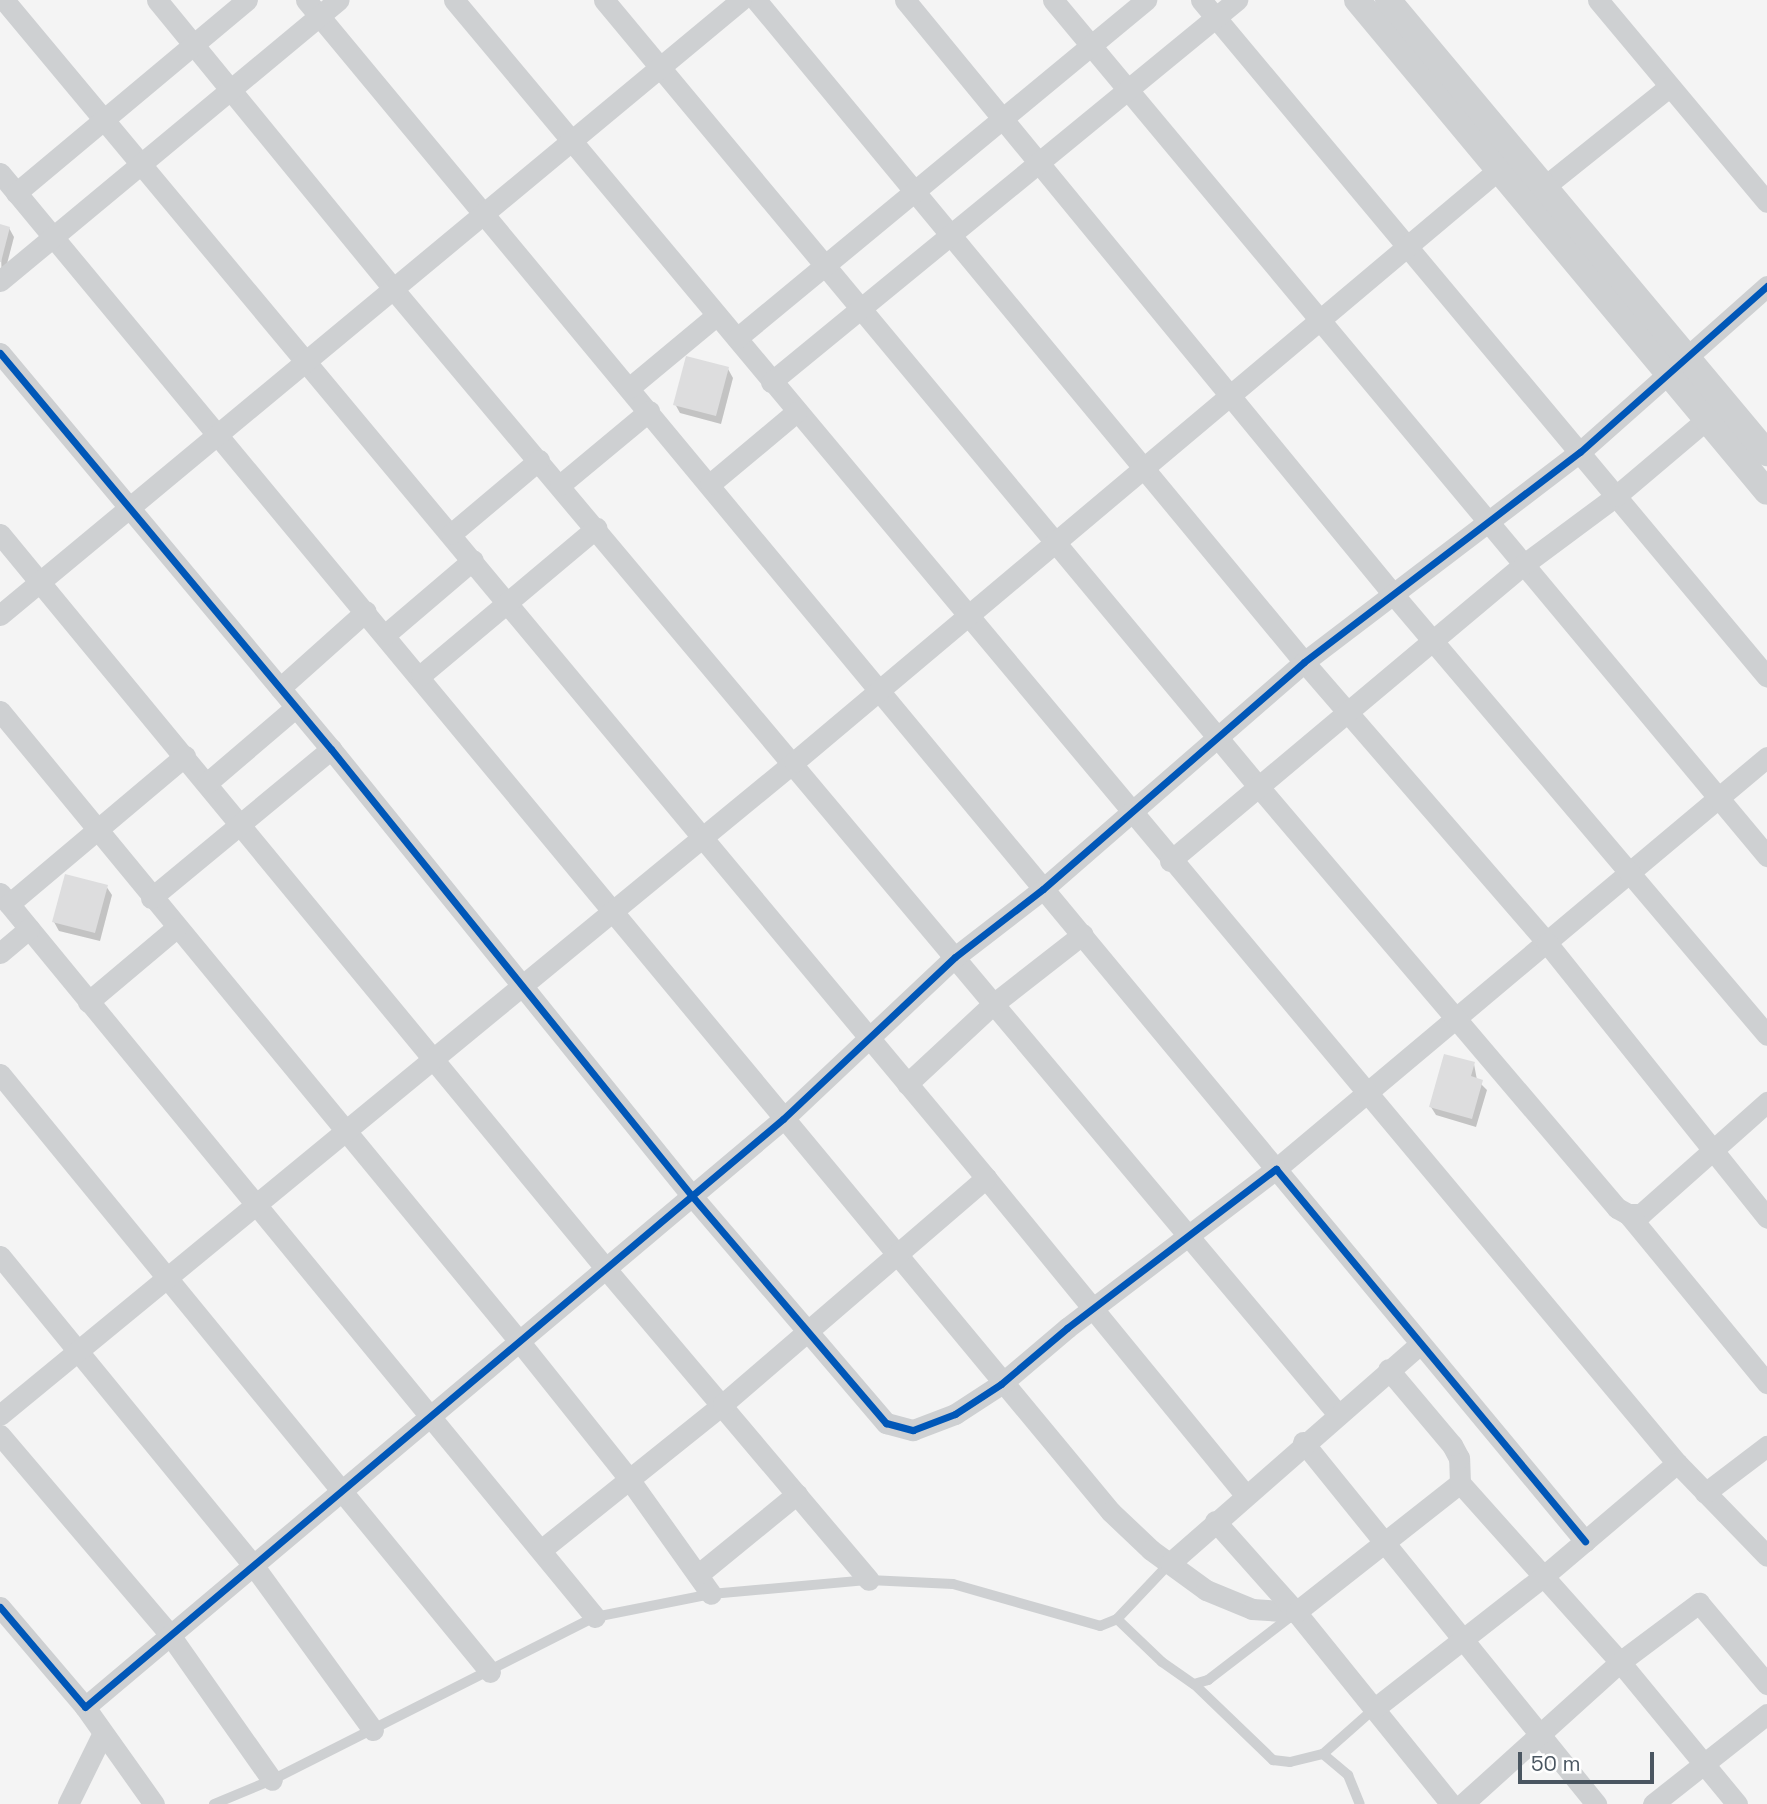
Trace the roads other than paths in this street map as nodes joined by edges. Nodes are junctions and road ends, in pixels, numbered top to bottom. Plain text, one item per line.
1 (4, 0) edge
2 (157, 0) edge
3 (247, 0) edge
4 (306, 0) edge
5 (340, 0) edge
6 (454, 0) edge
7 (604, 0) edge
8 (741, 0) edge
9 (756, 0) edge
10 (905, 0) edge
11 (1053, 0) edge
12 (1146, 0) edge
13 (1201, 0) edge
14 (1237, 0) edge
15 (1357, 0) edge
16 (1388, 0) edge
17 (1598, 0) edge
18 (320, 17) junction
19 (1215, 18) junction
20 (194, 44) junction
21 (1090, 45) junction
22 (661, 68) junction
23 (1670, 86) junction
24 (232, 90) junction
25 (1128, 90) junction
26 (1003, 117) junction
27 (103, 120) junction
28 (572, 142) junction
29 (1040, 161) junction
30 (1508, 162) junction
31 (142, 165) junction
32 (0, 173) edge
33 (1544, 187) junction
34 (914, 191) junction
35 (16, 193) junction
36 (1767, 202) edge
37 (484, 215) junction
38 (950, 235) junction
39 (53, 238) junction
40 (1408, 246) junction
41 (824, 265) junction
42 (0, 281) edge
43 (394, 290) junction
44 (1765, 293) edge
45 (861, 309) junction
46 (717, 315) junction
47 (1321, 318) junction
48 (737, 338) junction
49 (0, 353) edge
50 (305, 363) junction
51 (1676, 364) junction
52 (771, 382) junction
53 (629, 388) junction
54 (1231, 394) junction
55 (649, 411) junction
56 (796, 412) junction
57 (1706, 420) junction
58 (217, 436) junction
59 (1580, 452) junction
60 (1767, 453) edge
61 (539, 460) junction
62 (1144, 469) junction
63 (710, 484) junction
64 (560, 485) junction
65 (1767, 492) edge
66 (1616, 496) junction
67 (128, 509) junction
68 (1486, 522) junction
69 (596, 528) junction
70 (0, 534) edge
71 (451, 534) junction
72 (1056, 541) junction
73 (473, 560) junction
74 (1523, 565) junction
75 (40, 583) junction
76 (1393, 594) junction
77 (508, 602) junction
78 (366, 611) junction
79 (0, 615) edge
80 (965, 615) junction
81 (386, 634) junction
82 (1433, 640) junction
83 (1304, 662) junction
84 (421, 675) junction
85 (1767, 677) edge
86 (280, 688) junction
87 (877, 690) junction
88 (296, 707) junction
89 (0, 711) edge
90 (1346, 711) junction
91 (1217, 735) junction
92 (331, 749) junction
93 (185, 756) junction
94 (1767, 757) edge
95 (794, 762) junction
96 (207, 783) junction
97 (1258, 786) junction
98 (1718, 798) junction
99 (1129, 811) junction
100 (242, 825) junction
101 (96, 831) junction
102 (699, 839) junction
103 (1767, 856) edge
104 (1170, 861) junction
105 (1628, 875) junction
106 (1043, 889) junction
107 (151, 898) junction
108 (4, 899) edge
109 (613, 910) junction
110 (176, 928) junction
111 (29, 929) junction
112 (1083, 934) junction
113 (1547, 943) junction
114 (0, 953) edge
115 (955, 957) junction
116 (521, 987) junction
117 (88, 1002) junction
118 (992, 1005) junction
119 (1458, 1018) junction
120 (1767, 1035) edge
121 (869, 1039) junction
122 (434, 1057) junction
123 (0, 1074) edge
124 (907, 1084) junction
125 (1367, 1095) junction
126 (1767, 1102) edge
127 (783, 1119) junction
128 (347, 1132) junction
129 (1712, 1148) junction
130 (1276, 1169) junction
131 (986, 1178) junction
132 (692, 1196) junction
133 (256, 1209) junction
134 (1628, 1214) junction
135 (1767, 1218) edge
136 (1186, 1237) junction
137 (897, 1255) junction
138 (0, 1256) edge
139 (606, 1269) junction
140 (169, 1280) junction
141 (1093, 1308) junction
142 (808, 1329) junction
143 (519, 1341) junction
144 (1419, 1345) junction
145 (79, 1352) junction
146 (1388, 1369) junction
147 (1767, 1383) edge
148 (1001, 1384) junction
149 (723, 1404) junction
150 (1337, 1413) junction
151 (0, 1415) edge
152 (428, 1418) junction
153 (0, 1435) edge
154 (1303, 1442) junction
155 (1767, 1446) edge
156 (1677, 1463) junction
157 (629, 1479) junction
158 (1460, 1483) junction
159 (344, 1489) junction
160 (1705, 1493) junction
161 (797, 1494) junction
162 (1244, 1495) junction
163 (1215, 1521) junction
164 (1585, 1541) junction
165 (1385, 1542) junction
166 (541, 1550) junction
167 (1767, 1556) edge
168 (1170, 1563) junction
169 (253, 1565) junction
170 (700, 1573) junction
171 (1545, 1575) junction
172 (869, 1580) junction
173 (710, 1594) junction
174 (0, 1607) edge
175 (1296, 1612) junction
176 (595, 1617) junction
177 (1117, 1619) junction
178 (170, 1635) junction
179 (1461, 1639) junction
180 (1620, 1662) junction
181 (490, 1672) junction
182 (1194, 1684) junction
183 (1767, 1684) edge
184 (85, 1707) junction
185 (1375, 1708) junction
186 (1767, 1714) edge
187 (373, 1730) junction
188 (102, 1735) junction
189 (1539, 1737) junction
190 (1323, 1754) junction
191 (1704, 1764) junction
192 (272, 1780) junction
193 (68, 1804) edge
194 (154, 1804) edge
195 (215, 1804) edge
196 (1360, 1804) edge
197 (1451, 1804) edge
198 (1463, 1804) edge
199 (1596, 1804) edge
200 (1653, 1804) edge
201 (1737, 1804) edge

1 - 27 street
2 - 20 street
3 - 20 street
4 - 18 street
5 - 18 street
6 - 28 street
7 - 22 street
8 - 22 street
9 - 34 street
10 - 26 street
11 - 21 street
12 - 21 street
13 - 19 street
14 - 19 street
15 - 30 street
16 - 30 street
17 - 23 street
18 - 24 street
18 - 37 street
19 - 25 street
19 - 40 street
20 - 24 street
20 - 27 street
21 - 25 street
21 - 26 street
22 - 28 street
22 - 41 street
23 - 33 street
23 - 36 street
24 - 31 street
24 - 43 street
25 - 29 street
25 - 47 street
26 - 29 street
26 - 34 street
27 - 31 street
27 - 35 street
28 - 37 street
28 - 46 street
29 - 38 street
29 - 54 street
30 - 33 street
30 - 40 street
30 - 51 street
31 - 39 street
31 - 50 street
32 - 35 street
33 - 51 street
34 - 38 street
34 - 41 street
35 - 39 street
37 - 43 street
37 - 53 street
38 - 45 street
38 - 62 street
39 - 42 street
39 - 58 street
40 - 47 street
40 - 59 street
41 - 45 street
41 - 48 street
43 - 50 street
43 - 61 street
44 - 51 street
45 - 52 street
45 - 72 street
46 - 48 street
46 - 53 street
47 - 54 street
47 - 68 street
48 - 52 street
49 - 67 street
50 - 58 street
50 - 71 street
51 - 57 street
51 - 59 street
51 - 60 street
52 - 56 street
53 - 55 street
54 - 62 street
54 - 76 street
55 - 63 street
55 - 64 street
56 - 63 street
56 - 80 street
57 - 65 street
57 - 66 street
58 - 67 street
58 - 78 street
59 - 66 street
59 - 68 street
61 - 64 street
61 - 71 street
62 - 72 street
62 - 83 street
63 - 87 street
64 - 69 street
66 - 74 street
66 - 85 street
67 - 75 street
67 - 86 street
68 - 74 street
68 - 76 street
69 - 77 street
69 - 95 street
70 - 75 street
71 - 73 street
72 - 80 street
72 - 91 street
73 - 77 street
73 - 81 street
74 - 82 street
74 - 98 street
75 - 79 street
75 - 93 street
76 - 82 street
76 - 83 street
77 - 84 street
77 - 102 street
78 - 81 street
78 - 86 street
80 - 87 street
80 - 99 street
81 - 84 street
82 - 90 street
82 - 105 street
83 - 90 street
83 - 91 street
84 - 109 street
86 - 88 street
87 - 95 street
87 - 106 street
88 - 92 street
88 - 96 street
89 - 101 street
90 - 97 street
90 - 113 street
91 - 97 street
91 - 99 street
92 - 100 street
92 - 116 street
93 - 96 street
93 - 101 street
94 - 98 street
95 - 102 street
95 - 115 street
96 - 100 street
97 - 104 street
97 - 119 street
98 - 103 street
98 - 105 street
99 - 104 street
99 - 106 street
100 - 107 street
100 - 122 street
101 - 107 street
101 - 108 street
102 - 109 street
102 - 121 street
104 - 125 street
105 - 113 street
105 - 120 street
106 - 112 street
106 - 115 street
107 - 110 street
108 - 111 street
109 - 116 street
109 - 127 street
110 - 117 street
110 - 128 street
111 - 114 street
111 - 117 street
112 - 118 street
112 - 130 street
113 - 119 street
113 - 129 street
115 - 118 street
115 - 121 street
116 - 122 street
116 - 132 street
117 - 133 street
118 - 124 street
118 - 136 street
119 - 125 street
119 - 134 street
121 - 124 street
121 - 127 street
122 - 128 street
122 - 139 street
123 - 140 street
124 - 131 street
125 - 130 street
125 - 156 street
126 - 129 street
127 - 132 street
127 - 137 street
128 - 133 street
128 - 143 street
129 - 134 street
129 - 135 street
130 - 136 street
130 - 144 street
131 - 137 street
131 - 141 street
132 - 139 street
132 - 142 street
133 - 140 street
133 - 152 street
134 - 147 street
136 - 141 street
136 - 150 street
137 - 142 street
137 - 148 street
138 - 145 street
139 - 143 street
139 - 149 street
140 - 145 street
140 - 159 street
141 - 148 street
141 - 162 street
142 - 148 street
142 - 149 street
143 - 152 street
143 - 157 street
144 - 146 street
144 - 164 street
145 - 151 street
145 - 169 street
146 - 150 street
146 - 158 street
148 - 168 street
149 - 157 street
149 - 161 street
150 - 154 street
152 - 159 street
152 - 166 street
153 - 178 street
154 - 162 street
154 - 165 street
155 - 160 street
156 - 160 street
156 - 164 street
157 - 166 street
157 - 170 street
158 - 165 street
158 - 171 street
159 - 169 street
159 - 181 street
160 - 167 street
161 - 170 street
161 - 172 street
162 - 163 street
163 - 168 street
163 - 175 street
164 - 171 street
165 - 175 street
165 - 179 street
166 - 176 street
168 - 175 street
168 - 177 lane
169 - 178 street
169 - 187 street
170 - 173 street
171 - 179 street
171 - 180 street
172 - 173 lane
172 - 177 lane
173 - 176 lane
174 - 184 street
175 - 182 lane
175 - 185 street
176 - 181 lane
177 - 182 lane
178 - 184 street
178 - 192 street
179 - 185 street
179 - 189 street
180 - 183 street
180 - 189 street
180 - 191 street
181 - 187 lane
182 - 190 lane
184 - 188 street
185 - 190 lane
185 - 197 street
186 - 191 street
187 - 192 lane
188 - 193 street
188 - 194 street
189 - 198 street
189 - 199 street
190 - 196 lane
191 - 200 street
191 - 201 street
192 - 195 lane

